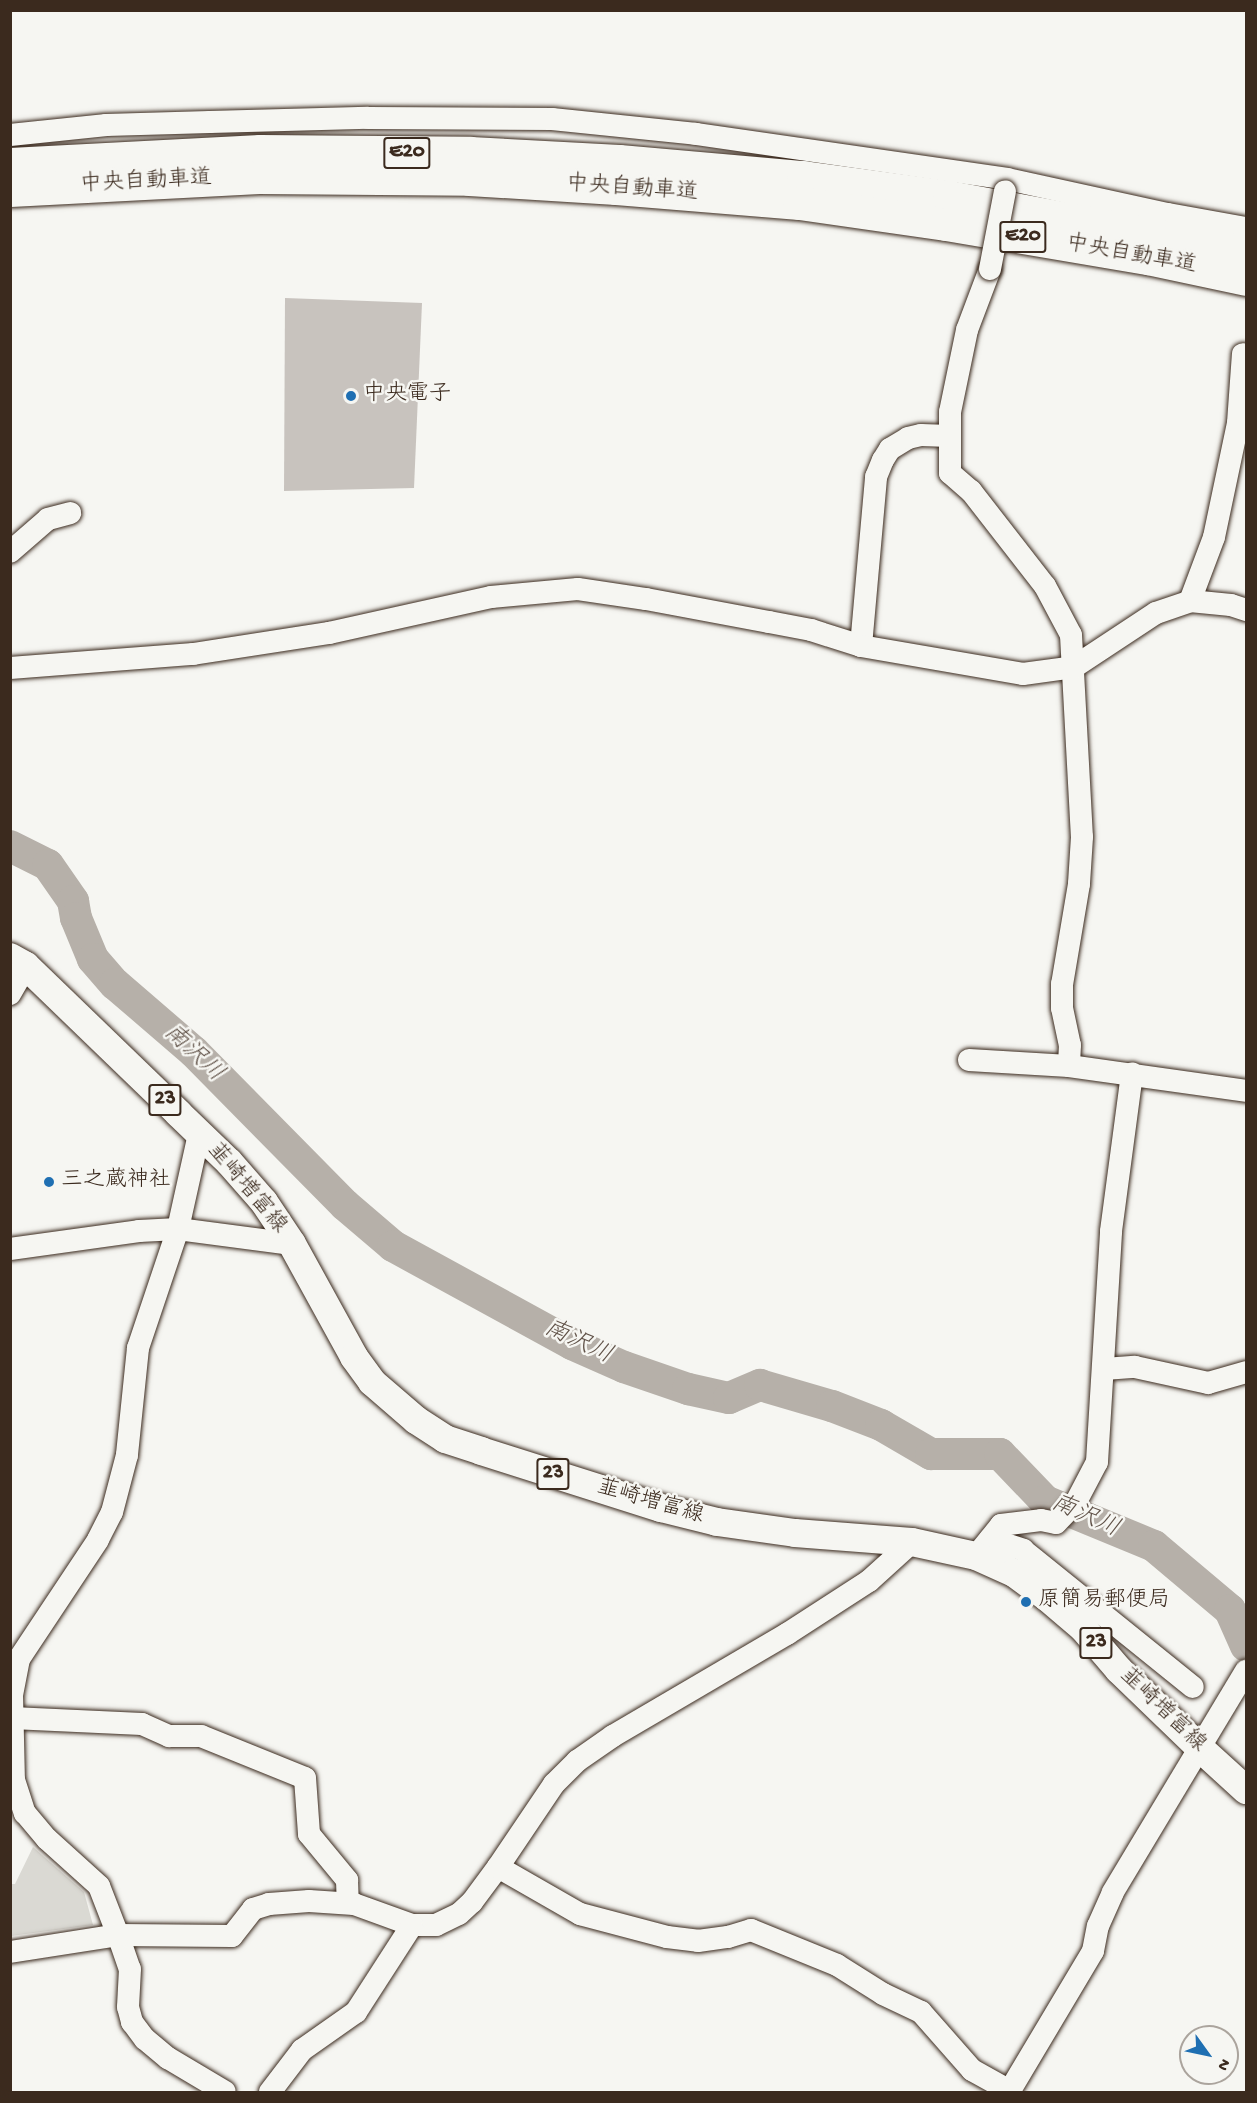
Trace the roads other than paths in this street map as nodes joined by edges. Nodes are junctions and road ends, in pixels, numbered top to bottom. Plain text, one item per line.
1 (10, 135) edge
2 (10, 164) edge
3 (1006, 185) junction
4 (10, 190) edge
5 (1246, 228) edge
6 (1246, 252) edge
7 (1246, 279) edge
8 (1243, 354) dead end
9 (950, 436) junction
10 (70, 513) dead end
11 (10, 552) edge
12 (1190, 601) junction
13 (1246, 610) edge
14 (861, 646) junction
15 (1074, 667) junction
16 (10, 668) edge
17 (18, 962) edge
18 (10, 994) edge
19 (969, 1060) dead end
20 (1069, 1066) junction
21 (1132, 1073) junction
22 (1246, 1091) edge
23 (199, 1134) junction
24 (178, 1229) junction
25 (292, 1244) junction
26 (10, 1249) edge
27 (1104, 1369) junction
28 (1246, 1372) edge
29 (912, 1542) junction
30 (983, 1548) junction
31 (15, 1656) edge
32 (1246, 1671) edge
33 (1193, 1687) dead end
34 (12, 1718) junction
35 (1201, 1749) junction
36 (1246, 1790) edge
37 (498, 1868) junction
38 (348, 1903) junction
39 (412, 1925) junction
40 (117, 1935) junction
41 (10, 1952) edge
42 (225, 2092) edge
43 (270, 2092) edge
44 (1009, 2092) edge

1 - 3 street
2 - 6 highway, 中央自動車道 / E20
3 - 5 street
3 - 9 street, bridge
4 - 7 highway, 中央自動車道 / E20
8 - 12 street
9 - 14 street
9 - 15 street
10 - 11 street
12 - 13 street
12 - 15 street
14 - 15 street
14 - 16 street
15 - 20 street
17 - 18 street
17 - 23 main road, 韮崎増富線 / 23
19 - 20 street
20 - 21 street
21 - 22 street
21 - 27 street
23 - 24 street
23 - 25 main road, 韮崎増富線 / 23
24 - 25 street
24 - 26 street
24 - 31 street
25 - 29 main road, 韮崎増富線 / 23
27 - 28 street
27 - 30 street
29 - 30 main road, 韮崎増富線 / 23
29 - 37 street
30 - 33 street
30 - 35 main road, 韮崎増富線 / 23
31 - 34 street
32 - 35 street
34 - 38 street
34 - 40 street
35 - 36 main road, 韮崎増富線 / 23
35 - 44 street
37 - 39 street
37 - 44 street
38 - 39 street
38 - 40 street
39 - 43 street
40 - 41 street
40 - 42 street

